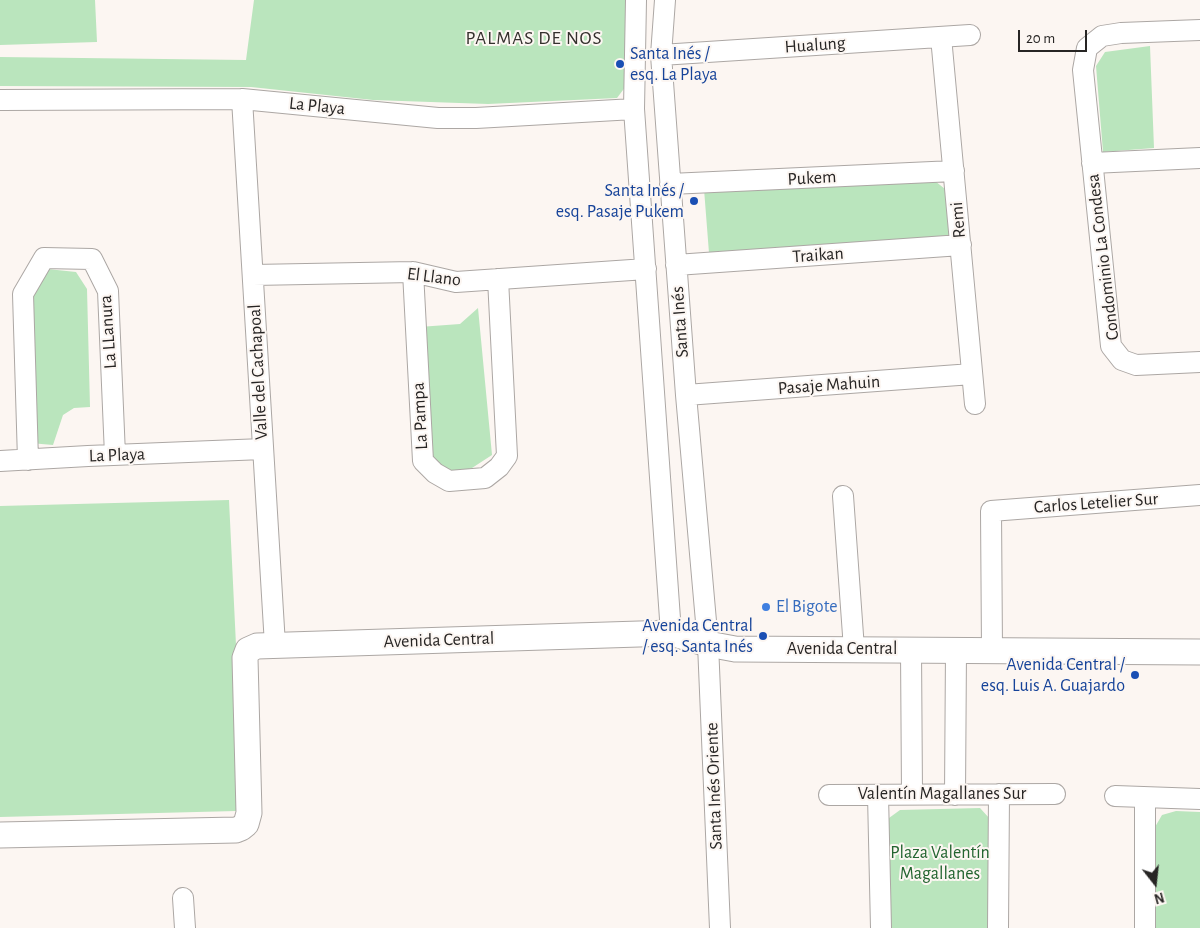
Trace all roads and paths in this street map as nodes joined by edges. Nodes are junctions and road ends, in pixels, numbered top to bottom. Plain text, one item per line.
1 (636, 0) edge
2 (666, 0) edge
3 (1200, 30) edge
4 (970, 35) dead end
5 (942, 37) junction
6 (661, 54) junction
7 (242, 99) junction
8 (0, 100) edge
9 (634, 109) junction
10 (1200, 158) edge
11 (1092, 163) junction
12 (954, 171) junction
13 (670, 184) junction
14 (961, 244) junction
15 (676, 265) junction
16 (646, 269) junction
17 (413, 272) junction
18 (252, 274) junction
19 (498, 279) junction
20 (1200, 362) edge
21 (972, 374) junction
22 (686, 395) junction
23 (975, 404) dead end
24 (263, 449) junction
25 (115, 455) junction
26 (28, 460) junction
27 (0, 462) edge
28 (1200, 495) edge
29 (843, 496) dead end
30 (671, 633) junction
31 (708, 644) junction
32 (275, 645) junction
33 (854, 650) junction
34 (911, 650) junction
35 (956, 650) junction
36 (992, 650) junction
37 (1200, 652) edge
38 (878, 794) junction
39 (912, 794) junction
40 (999, 794) junction
41 (1055, 794) dead end
42 (829, 795) dead end
43 (955, 795) junction
44 (1115, 796) dead end
45 (1145, 798) junction
46 (1200, 799) edge
47 (0, 835) edge
48 (183, 898) dead end
49 (185, 928) edge
50 (720, 928) edge
51 (881, 928) edge
52 (998, 928) edge
53 (1145, 928) edge

1 - 9 street, Santa Inés
2 - 6 street, Santa Inés
3 - 11 street, Condominio La Condesa
4 - 5 street, Hualung
5 - 6 street, Hualung
5 - 12 street, Remi
6 - 13 street, Santa Inés
7 - 8 street, La Playa
7 - 9 street, La Playa
7 - 18 street, Valle del Cachapoal
9 - 16 street, Santa Inés
10 - 11 street, Condominio La Condesa
11 - 20 street, Condominio La Condesa
12 - 13 street, Pukem
12 - 14 street, Remi
13 - 15 street, Santa Inés
14 - 15 street, Traikan
14 - 21 street, Remi
15 - 22 street, Santa Inés
16 - 19 street, El Llano
16 - 30 street, Santa Inés
17 - 18 street, El Llano
17 - 19 street, El Llano
17 - 19 street, La Pampa
18 - 24 street, Valle del Cachapoal
21 - 22 street, Pasaje Mahuin
21 - 23 street, Remi
22 - 31 street, Santa Inés
24 - 25 street, La Playa
24 - 32 street, Valle del Cachapoal
25 - 26 street, La Playa
25 - 26 street, La LLanura
26 - 27 street, La Playa
28 - 36 street, Carlos Letelier Sur
29 - 33 street
30 - 31 street, Avenida Central
30 - 32 street, Avenida Central
31 - 33 street, Avenida Central
31 - 50 street, Santa Inés Oriente
32 - 47 street, Avenida Central
33 - 34 street, Avenida Central
34 - 35 street, Avenida Central
34 - 39 street
35 - 36 street, Avenida Central
35 - 43 street
36 - 37 street, Avenida Central
38 - 39 street, Valentín Magallanes Sur
38 - 42 street, Valentín Magallanes Sur
38 - 51 street
39 - 43 street, Valentín Magallanes Sur
40 - 41 street, Valentín Magallanes Sur
40 - 43 street, Valentín Magallanes Sur
40 - 52 street
44 - 45 street
45 - 46 street
45 - 53 street
48 - 49 street

